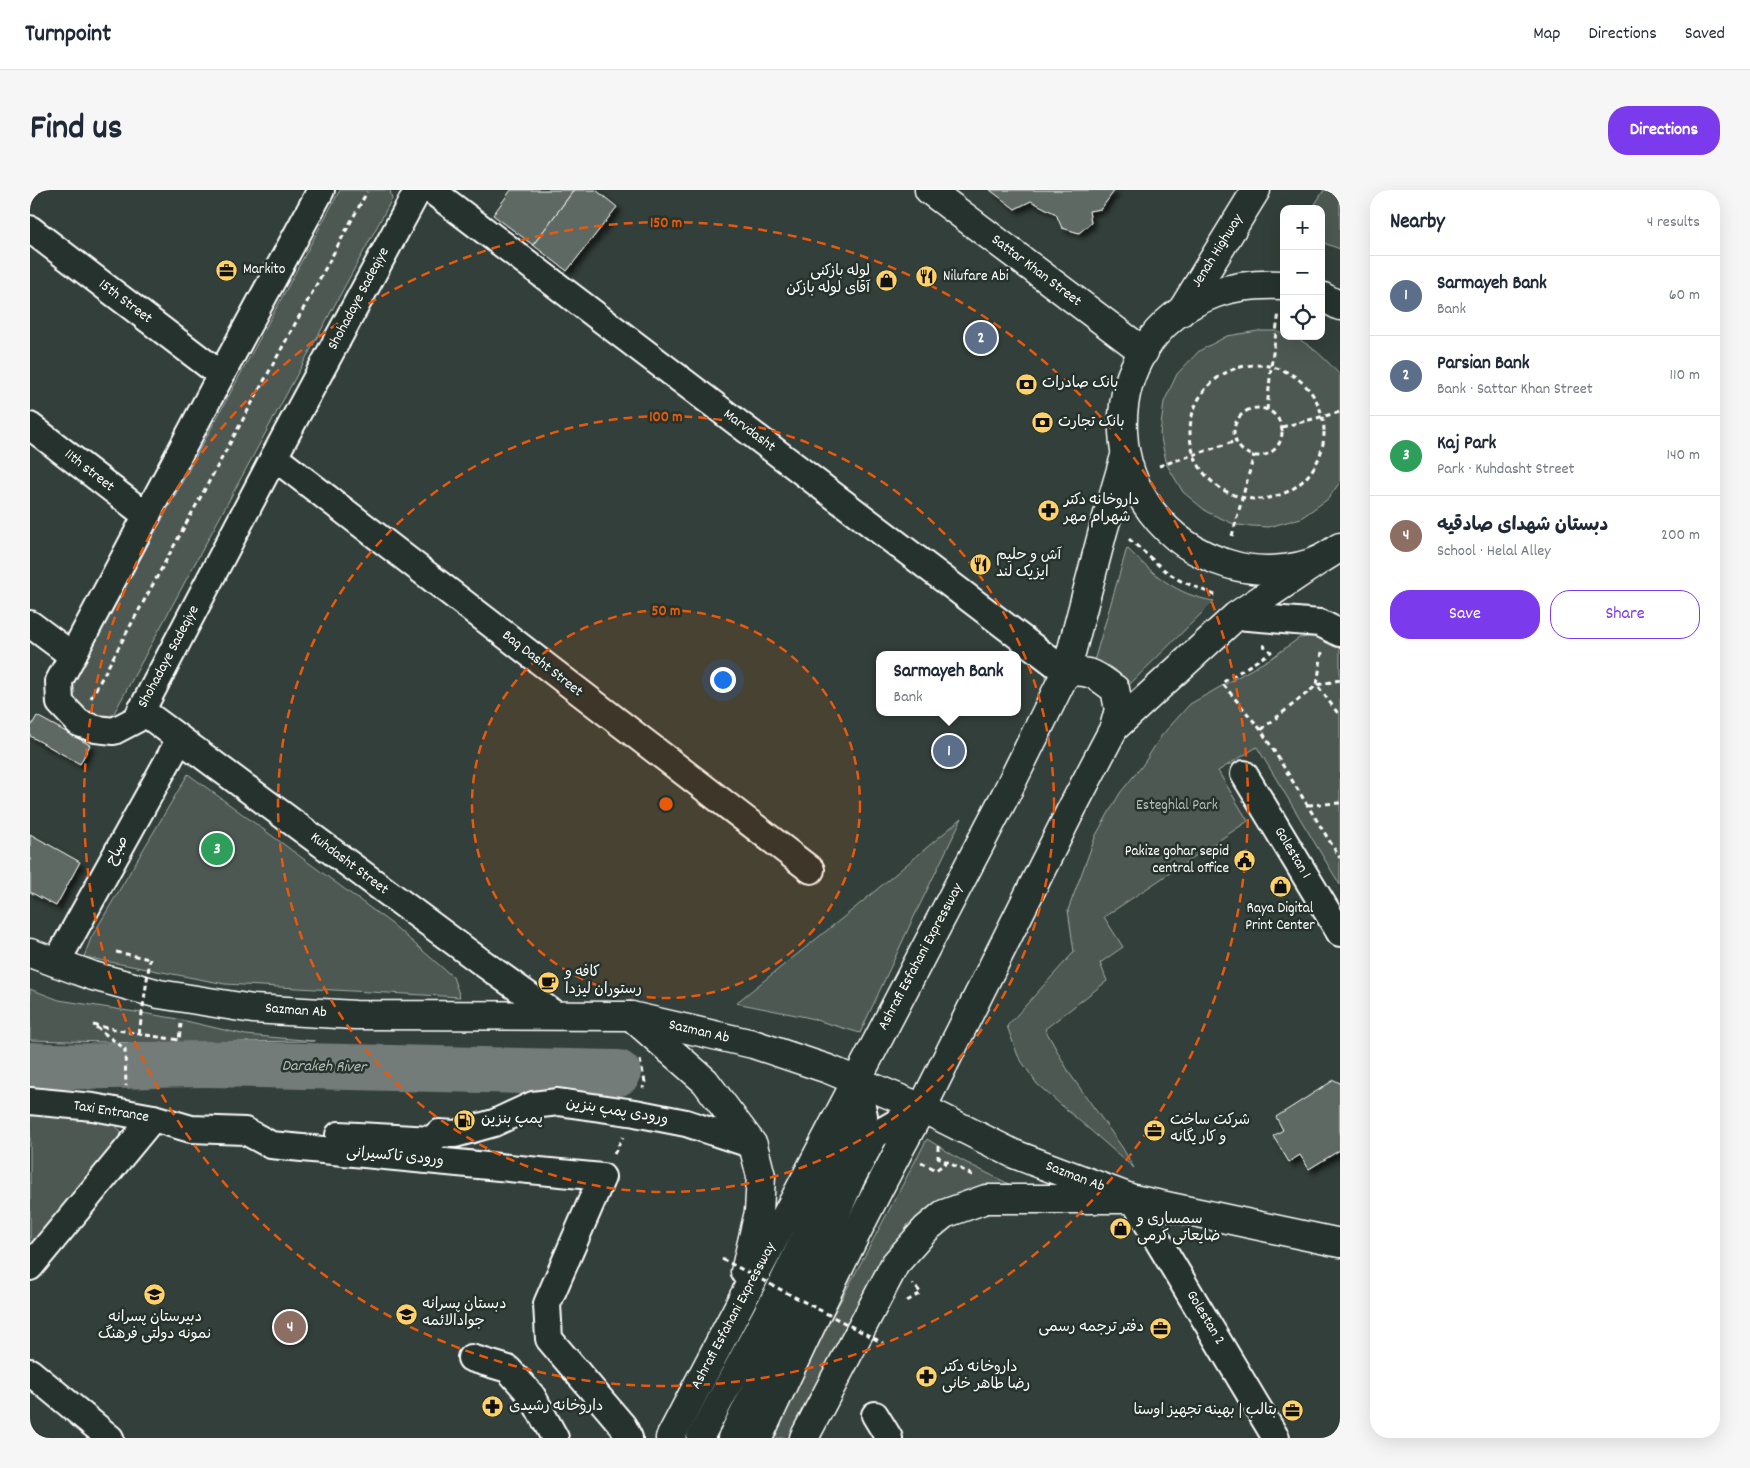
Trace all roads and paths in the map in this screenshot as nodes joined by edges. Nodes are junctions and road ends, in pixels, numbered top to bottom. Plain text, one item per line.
1 (321, 190) edge
2 (418, 190) edge
3 (431, 190) edge
4 (929, 190) edge
5 (1256, 190) edge
6 (367, 192) dead end
7 (30, 228) edge
8 (1280, 285) edge
9 (1282, 295) edge
10 (1325, 298) edge
11 (1340, 306) edge
12 (1181, 312) junction
13 (1144, 352) junction
14 (1271, 367) junction
15 (221, 375) junction
16 (1267, 410) junction
17 (1340, 412) edge
18 (1322, 416) junction
19 (30, 426) edge
20 (1282, 427) junction
21 (1236, 441) junction
22 (1194, 455) junction
23 (1254, 455) junction
24 (274, 457) junction
25 (1128, 465) junction
26 (1243, 498) junction
27 (147, 516) junction
28 (1129, 539) dead end
29 (1334, 556) edge
30 (1224, 563) junction
31 (1228, 607) junction
32 (30, 624) edge
33 (1331, 639) edge
34 (1260, 642) dead end
35 (73, 656) junction
36 (1066, 672) junction
37 (1340, 680) edge
38 (1317, 684) junction
39 (92, 698) dead end
40 (141, 710) junction
41 (1340, 716) edge
42 (1114, 728) junction
43 (1261, 730) junction
44 (180, 739) junction
45 (1244, 774) dead end
46 (1340, 803) edge
47 (1308, 805) junction
48 (1340, 858) edge
49 (811, 870) dead end
50 (1340, 933) edge
51 (112, 951) dead end
52 (30, 953) edge
53 (56, 963) junction
54 (557, 1016) junction
55 (631, 1016) junction
56 (139, 1034) junction
57 (179, 1040) dead end
58 (857, 1081) junction
59 (126, 1091) dead end
60 (30, 1101) edge
61 (922, 1108) junction
62 (153, 1118) junction
63 (191, 1129) joint
64 (246, 1131) junction
65 (753, 1145) junction
66 (938, 1146) dead end
67 (916, 1159) dead end
68 (947, 1162) junction
69 (978, 1178) dead end
70 (1133, 1199) junction
71 (1340, 1243) edge
72 (722, 1260) dead end
73 (30, 1267) edge
74 (738, 1307) junction
75 (883, 1343) dead end
76 (471, 1358) dead end
77 (30, 1372) edge
78 (875, 1414) dead end
79 (107, 1437) edge
80 (555, 1438) edge
81 (629, 1438) edge
82 (670, 1438) edge
83 (700, 1438) edge
84 (731, 1438) edge
85 (758, 1438) edge
86 (804, 1438) edge
87 (889, 1438) edge
88 (1276, 1438) edge

1 - 15 street, Shohadaye Sadeqiye
2 - 24 street, Shohadaye Sadeqiye
3 - 36 street, Marvdasht
4 - 13 main road, Sattar Khan Street
5 - 12 main road, Jenah Highway
6 - 39 path
7 - 15 street, 15th Street
8 - 12 main road
9 - 14 path
10 - 11 main road
12 - 13 main road
13 - 25 main road
14 - 16 path
14 - 18 path
14 - 22 path
15 - 27 street, Shohadaye Sadeqiye
16 - 20 path
16 - 21 path
17 - 18 path
18 - 20 path
18 - 26 path
19 - 27 street, 11th street
20 - 23 path
21 - 22 path
21 - 23 path
22 - 25 path
22 - 26 path
23 - 26 path
24 - 40 street, Shohadaye Sadeqiye
24 - 49 street, Baq Dasht Street
25 - 30 main road
25 - 36 main road, Ashrafi Esfahani Expressway
26 - 30 path
27 - 35 street, Shohadaye Sadeqiye
28 - 31 path
29 - 30 main road
29 - 31 main road
31 - 33 street
31 - 42 main road
32 - 35 street
33 - 38 path
34 - 43 path
35 - 40 street, Shohadaye Sadeqiye
36 - 42 main road
36 - 58 main road, Ashrafi Esfahani Expressway
37 - 38 path
38 - 41 path
38 - 43 path
40 - 44 street, Kuhdasht Street
42 - 61 main road
43 - 47 path
44 - 53 street, صباح
44 - 54 street, Kuhdasht Street
45 - 50 street, Golestan 1
46 - 47 path
47 - 48 path
51 - 56 path, bridge
52 - 53 main road, Sazman Ab
53 - 54 main road, Sazman Ab
54 - 55 main road, Sazman Ab
55 - 58 main road, Sazman Ab
55 - 65 main road
56 - 57 path
56 - 59 path
58 - 61 main road, Sazman Ab
58 - 74 main road, Ashrafi Esfahani Expressway
58 - 83 street
60 - 62 street, Taxi Entrance
61 - 70 main road, Sazman Ab
61 - 84 street
61 - 85 main road
62 - 63 street, Taxi Entrance
62 - 73 street
63 - 64 street, ورودی تاکسیرانی
64 - 65 street, ورودی پمپ بنزین
64 - 81 street, ورودی تاکسیرانی
65 - 74 main road
66 - 68 path
67 - 68 path
68 - 69 path
70 - 71 main road, Sazman Ab
70 - 86 main road
70 - 88 street, Golestan 2
72 - 75 path, bridge
74 - 82 main road, Ashrafi Esfahani Expressway
76 - 80 street
77 - 79 street
78 - 87 street

